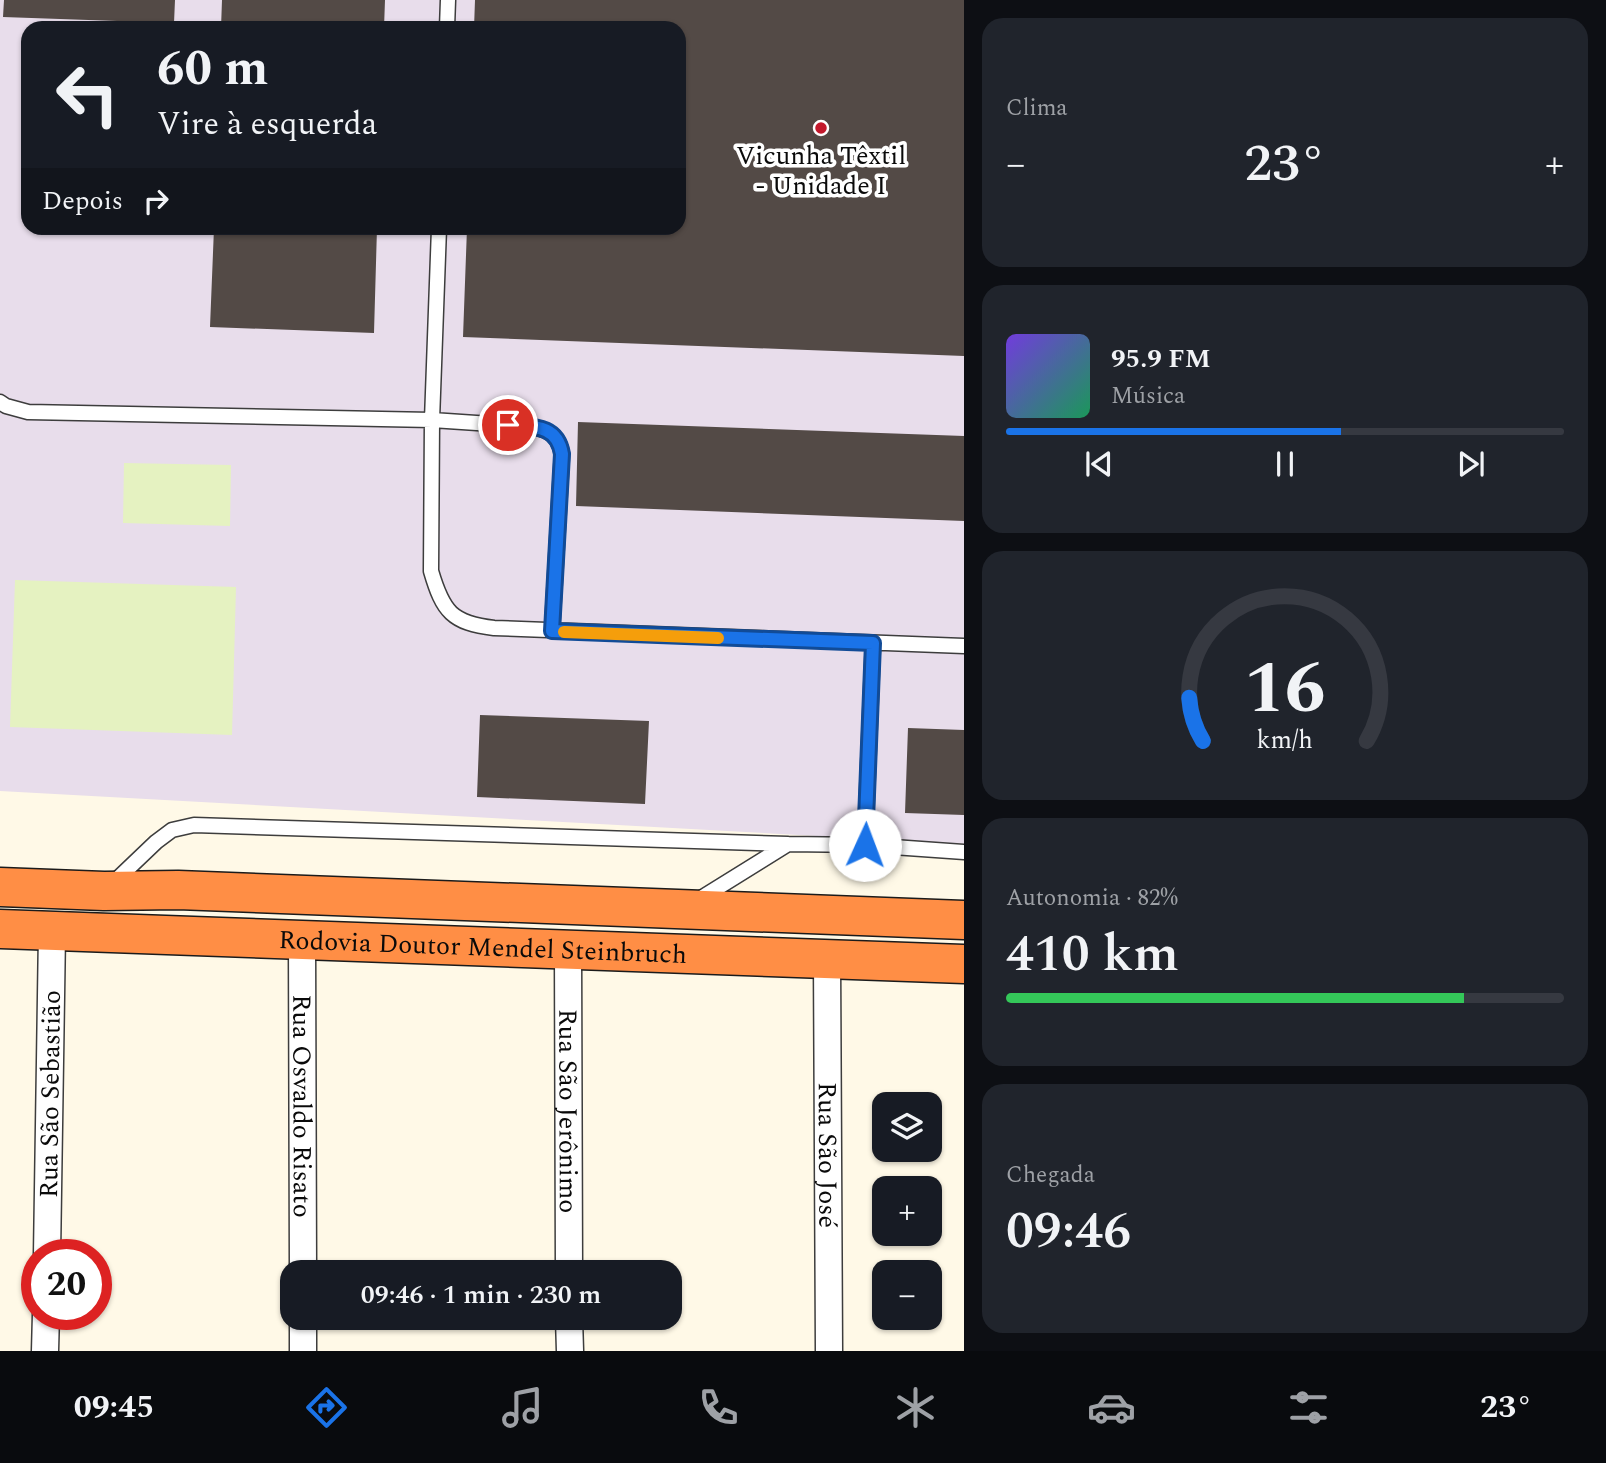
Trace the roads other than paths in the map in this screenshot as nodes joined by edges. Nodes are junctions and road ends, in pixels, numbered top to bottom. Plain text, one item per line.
1 (448, 0) edge
2 (447, 21) edge
3 (439, 235) edge
4 (0, 402) edge
5 (432, 420) junction
6 (552, 631) junction
7 (873, 643) junction
8 (964, 646) edge
9 (788, 844) junction
10 (865, 845) junction
11 (964, 852) edge
12 (0, 887) edge
13 (104, 891) junction
14 (685, 908) junction
15 (964, 920) edge
16 (0, 929) edge
17 (52, 932) junction
18 (302, 940) junction
19 (568, 948) junction
20 (827, 959) junction
21 (964, 964) edge
22 (47, 1239) edge
23 (303, 1260) edge
24 (569, 1260) edge
25 (46, 1330) edge
26 (303, 1330) edge
27 (569, 1330) edge
28 (45, 1351) edge
29 (303, 1351) edge
30 (570, 1351) edge
31 (829, 1351) edge

1 - 2 lane
3 - 5 lane
4 - 5 lane
5 - 6 lane
5 - 6 lane
6 - 7 lane
7 - 8 lane
7 - 10 lane
9 - 10 lane
9 - 13 lane
9 - 14 lane
10 - 11 lane
12 - 13 highway, Rodovia Doutor Mendel Steinbruch
13 - 14 highway, Rodovia Doutor Mendel Steinbruch
14 - 15 highway, Rodovia Doutor Mendel Steinbruch
16 - 17 highway, Rodovia Doutor Mendel Steinbruch
17 - 18 highway, Rodovia Doutor Mendel Steinbruch
17 - 22 street, Rua São Sebastião
18 - 19 highway, Rodovia Doutor Mendel Steinbruch
18 - 23 street, Rua Osvaldo Risato
19 - 20 highway, Rodovia Doutor Mendel Steinbruch
19 - 24 street, Rua São Jerônimo
20 - 21 highway, Rodovia Doutor Mendel Steinbruch
20 - 31 street, Rua São José
25 - 28 street
26 - 29 street
27 - 30 street

